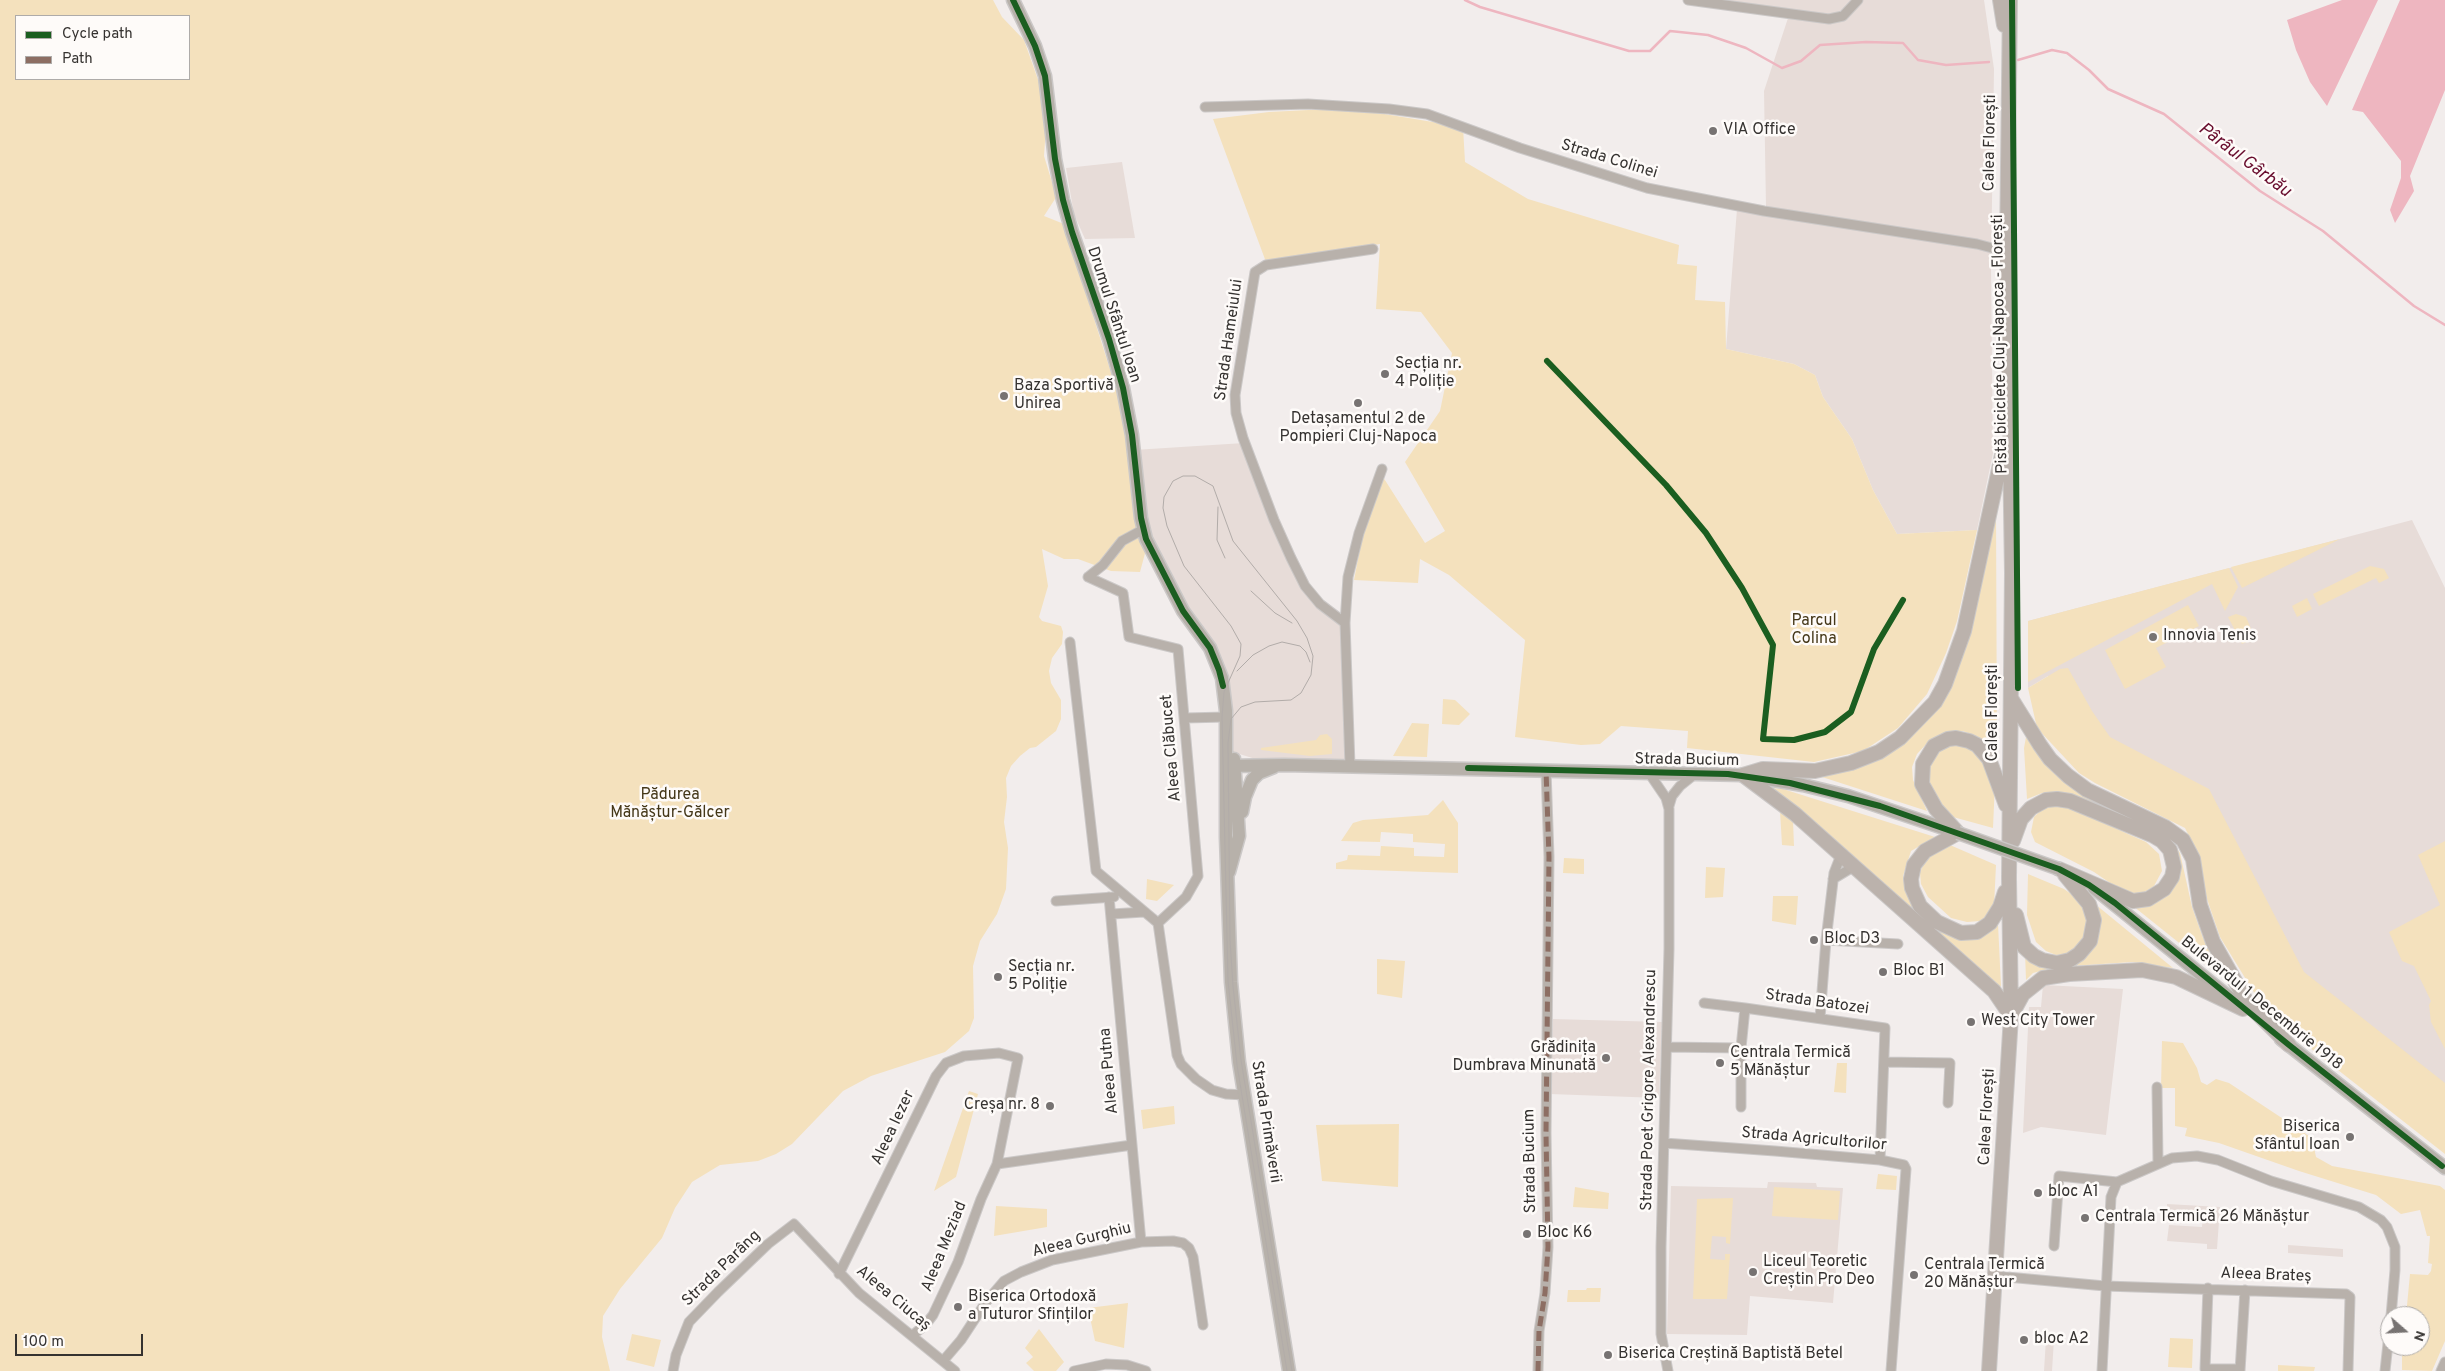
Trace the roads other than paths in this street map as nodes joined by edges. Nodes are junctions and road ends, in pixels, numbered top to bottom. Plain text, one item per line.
1 (1013, 0) edge
2 (1688, 0) edge
3 (1858, 0) edge
4 (2000, 0) edge
5 (2010, 0) edge
6 (2009, 61) junction
7 (1205, 107) dead end
8 (1373, 249) dead end
9 (2007, 252) junction
10 (2010, 421) junction
11 (1382, 469) dead end
12 (1144, 528) junction
13 (1345, 623) junction
14 (1070, 642) dead end
15 (2012, 700) junction
16 (1226, 717) junction
17 (1185, 718) junction
18 (1230, 747) junction
19 (1284, 764) junction
20 (1231, 766) junction
21 (1350, 766) junction
22 (1546, 770) junction
23 (1648, 773) junction
24 (1695, 774) junction
25 (1743, 775) junction
26 (1669, 809) junction
27 (1238, 825) junction
28 (2010, 825) junction
29 (1958, 833) junction
30 (2010, 854) junction
31 (1841, 856) junction
32 (1854, 867) junction
33 (2059, 869) junction
34 (1227, 877) junction
35 (2009, 878) junction
36 (1833, 879) junction
37 (1110, 897) junction
38 (1125, 897) junction
39 (1056, 901) dead end
40 (1144, 912) junction
41 (1112, 914) junction
42 (1158, 924) junction
43 (1826, 940) junction
44 (1898, 944) dead end
45 (1704, 1003) dead end
46 (1745, 1008) junction
47 (2243, 1009) junction
48 (2011, 1016) junction
49 (1820, 1018) junction
50 (2289, 1045) junction
51 (1667, 1047) junction
52 (1741, 1048) junction
53 (1018, 1058) joint
54 (1884, 1062) junction
55 (2158, 1086) dead end
56 (1245, 1095) junction
57 (1948, 1103) dead end
58 (1741, 1107) dead end
59 (1664, 1143) junction
60 (1132, 1145) junction
61 (1880, 1160) junction
62 (2158, 1163) junction
63 (997, 1164) junction
64 (2444, 1168) edge
65 (2117, 1182) junction
66 (794, 1224) joint
67 (1140, 1242) junction
68 (2054, 1246) dead end
69 (839, 1274) junction
70 (1996, 1276) junction
71 (2105, 1286) junction
72 (2208, 1288) junction
73 (2246, 1290) junction
74 (2392, 1306) edge
75 (1202, 1326) dead end
76 (913, 1335) junction
77 (2387, 1356) edge
78 (943, 1361) junction
79 (2445, 1362) edge
80 (2240, 1370) edge
81 (673, 1371) edge
82 (956, 1371) edge
83 (1074, 1371) edge
84 (1146, 1371) edge
85 (1289, 1371) edge
86 (1538, 1371) edge
87 (1668, 1371) edge
88 (1891, 1371) edge
89 (1989, 1371) edge
90 (2102, 1371) edge
91 (2348, 1371) edge
92 (2385, 1371) edge
93 (2441, 1371) edge

1 - 12 main road, Drumul Sfântul Ioan
2 - 3 street
4 - 6 main road
5 - 6 main road
6 - 9 main road, Calea Florești
7 - 9 street, Strada Colinei
8 - 13 street, Strada Hameiului
9 - 10 main road, Calea Florești
10 - 15 main road, Calea Florești
10 - 25 main road
11 - 13 street
12 - 16 main road, Drumul Sfântul Ioan
12 - 17 street, Aleea Clăbucet
13 - 21 street
14 - 38 street
15 - 28 main road, Calea Florești
15 - 50 main road
16 - 17 street
16 - 18 main road, Drumul Sfântul Ioan
17 - 42 street, Aleea Clăbucet
18 - 19 main road
18 - 20 main road, Drumul Sfântul Ioan
19 - 20 main road, Strada Bucium
19 - 21 main road, Strada Bucium
19 - 27 main road
20 - 27 main road, Strada Primăverii
20 - 34 main road, Strada Primăverii
21 - 22 main road, Strada Bucium
22 - 23 main road, Strada Bucium
22 - 86 street, Strada Bucium
23 - 24 main road, Strada Bucium
23 - 26 street
24 - 25 main road, Strada Bucium
24 - 26 street
25 - 29 main road, Strada Bucium
25 - 31 main road
26 - 51 street, Strada Poet Grigore Alexandrescu
27 - 34 main road, Strada Primăverii
28 - 29 main road
28 - 30 main road, Calea Florești
29 - 33 main road, Strada Bucium, bridge
29 - 35 main road
30 - 33 main road
30 - 35 main road, Calea Florești
31 - 32 main road
31 - 36 street
32 - 36 street
32 - 48 main road
33 - 35 main road
33 - 47 main road, Bulevardul 1 Decembrie 1918
34 - 56 main road, Strada Primăverii
35 - 48 main road, Calea Florești
36 - 43 street
37 - 38 street
37 - 39 street
37 - 41 street, Aleea Putna
38 - 40 street
40 - 41 street
40 - 42 street
41 - 60 street, Aleea Putna
42 - 56 street
43 - 44 street
43 - 49 street
45 - 46 street, Strada Batozei
46 - 49 street, Strada Batozei
46 - 52 street, Strada Batozei
47 - 48 main road
47 - 50 main road, Bulevardul 1 Decembrie 1918
48 - 70 main road, Calea Florești
49 - 54 street, Strada Batozei
50 - 64 main road, Bulevardul 1 Decembrie 1918
51 - 52 street
51 - 59 street, Strada Poet Grigore Alexandrescu
52 - 58 street, Strada Batozei
53 - 63 street, Aleea Meziad
53 - 69 street, Aleea Iezer
54 - 57 street
54 - 61 street
55 - 62 street
56 - 85 main road, Strada Primăverii
59 - 61 street, Strada Agricultorilor
59 - 87 street, Strada Poet Grigore Alexandrescu
60 - 63 street
60 - 67 street, Aleea Putna
61 - 88 street, Strada Agricultorilor
62 - 65 street
62 - 74 street
63 - 76 street, Aleea Meziad
65 - 68 street
65 - 71 street
66 - 69 street, Aleea Ciucaș
66 - 81 street, Strada Parâng
67 - 75 street, Aleea Gurghiu
67 - 78 street, Aleea Gurghiu
69 - 76 street, Aleea Ciucaș
70 - 71 street, Aleea Brateș
70 - 89 main road, Calea Florești
71 - 72 street, Aleea Brateș
71 - 90 street
72 - 73 street, Aleea Brateș
72 - 80 street
73 - 80 street
73 - 91 street, Aleea Brateș
76 - 78 street, Aleea Ciucaș
77 - 92 street
78 - 82 street, Aleea Ciucaș
79 - 93 street
83 - 84 street

